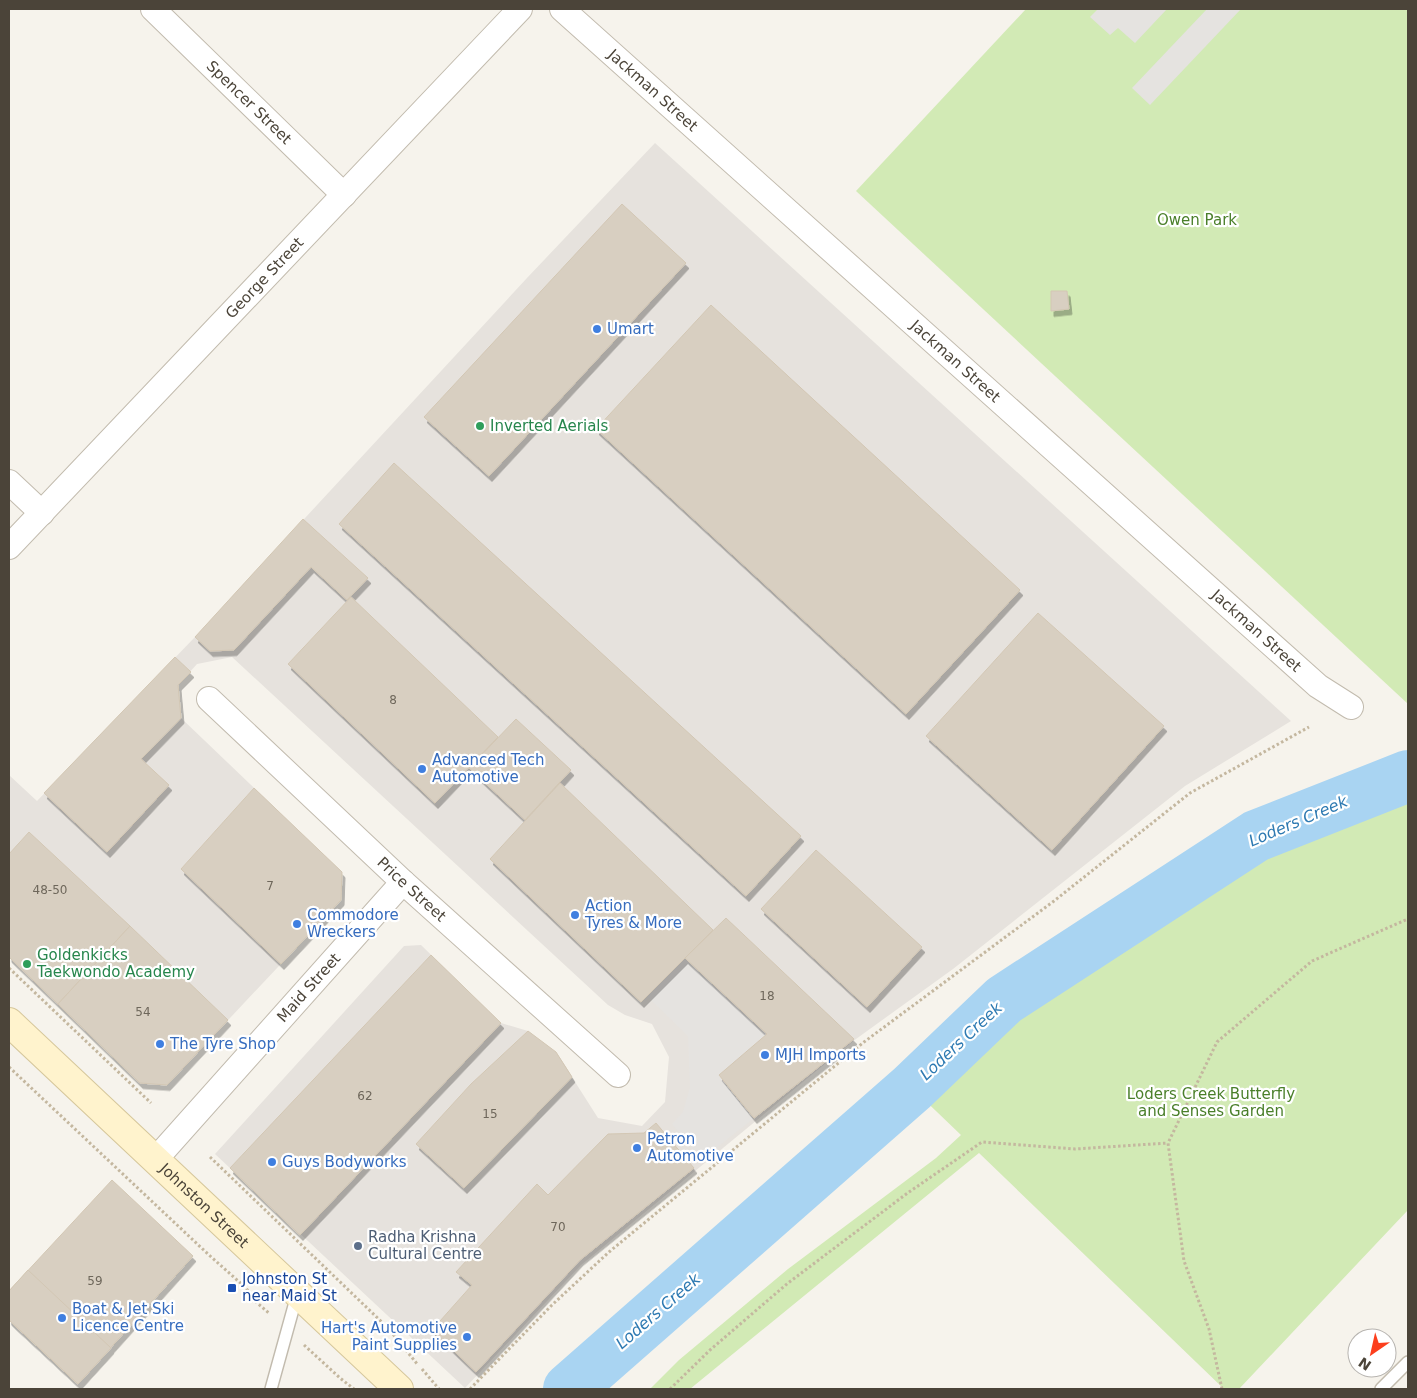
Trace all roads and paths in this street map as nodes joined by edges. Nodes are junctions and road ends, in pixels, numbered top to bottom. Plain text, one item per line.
1 (153, 9) edge
2 (520, 9) edge
3 (562, 9) edge
4 (344, 195) junction
5 (9, 482) edge
6 (42, 513) junction
7 (9, 547) edge
8 (209, 698) dead end
9 (1351, 707) dead end
10 (1309, 727) dead end
11 (403, 882) junction
12 (1408, 918) edge
13 (9, 968) edge
14 (9, 1022) edge
15 (9, 1066) edge
16 (618, 1076) dead end
17 (151, 1103) dead end
18 (1168, 1143) junction
19 (210, 1157) dead end
20 (156, 1160) junction
21 (297, 1294) junction
22 (287, 1330) junction
23 (1408, 1362) edge
24 (271, 1389) edge
25 (354, 1389) edge
26 (399, 1389) edge
27 (439, 1389) edge
28 (470, 1389) edge
29 (670, 1389) edge
30 (1222, 1389) edge
31 (1381, 1389) edge

1 - 4 street, Spencer Street
2 - 4 street, George Street
3 - 9 street, Jackman Street
4 - 6 street, George Street
5 - 6 street
6 - 7 street, George Street
8 - 11 street, Price Street
10 - 28 path
11 - 16 street, Price Street
11 - 20 street, Maid Street
12 - 18 path
13 - 17 path
14 - 20 street, Johnston Street
15 - 22 path
18 - 29 path
18 - 30 path
19 - 27 path
20 - 21 street, Johnston Street
21 - 22 lane
21 - 26 street, Johnston Street
22 - 24 lane
22 - 25 path
23 - 31 lane

